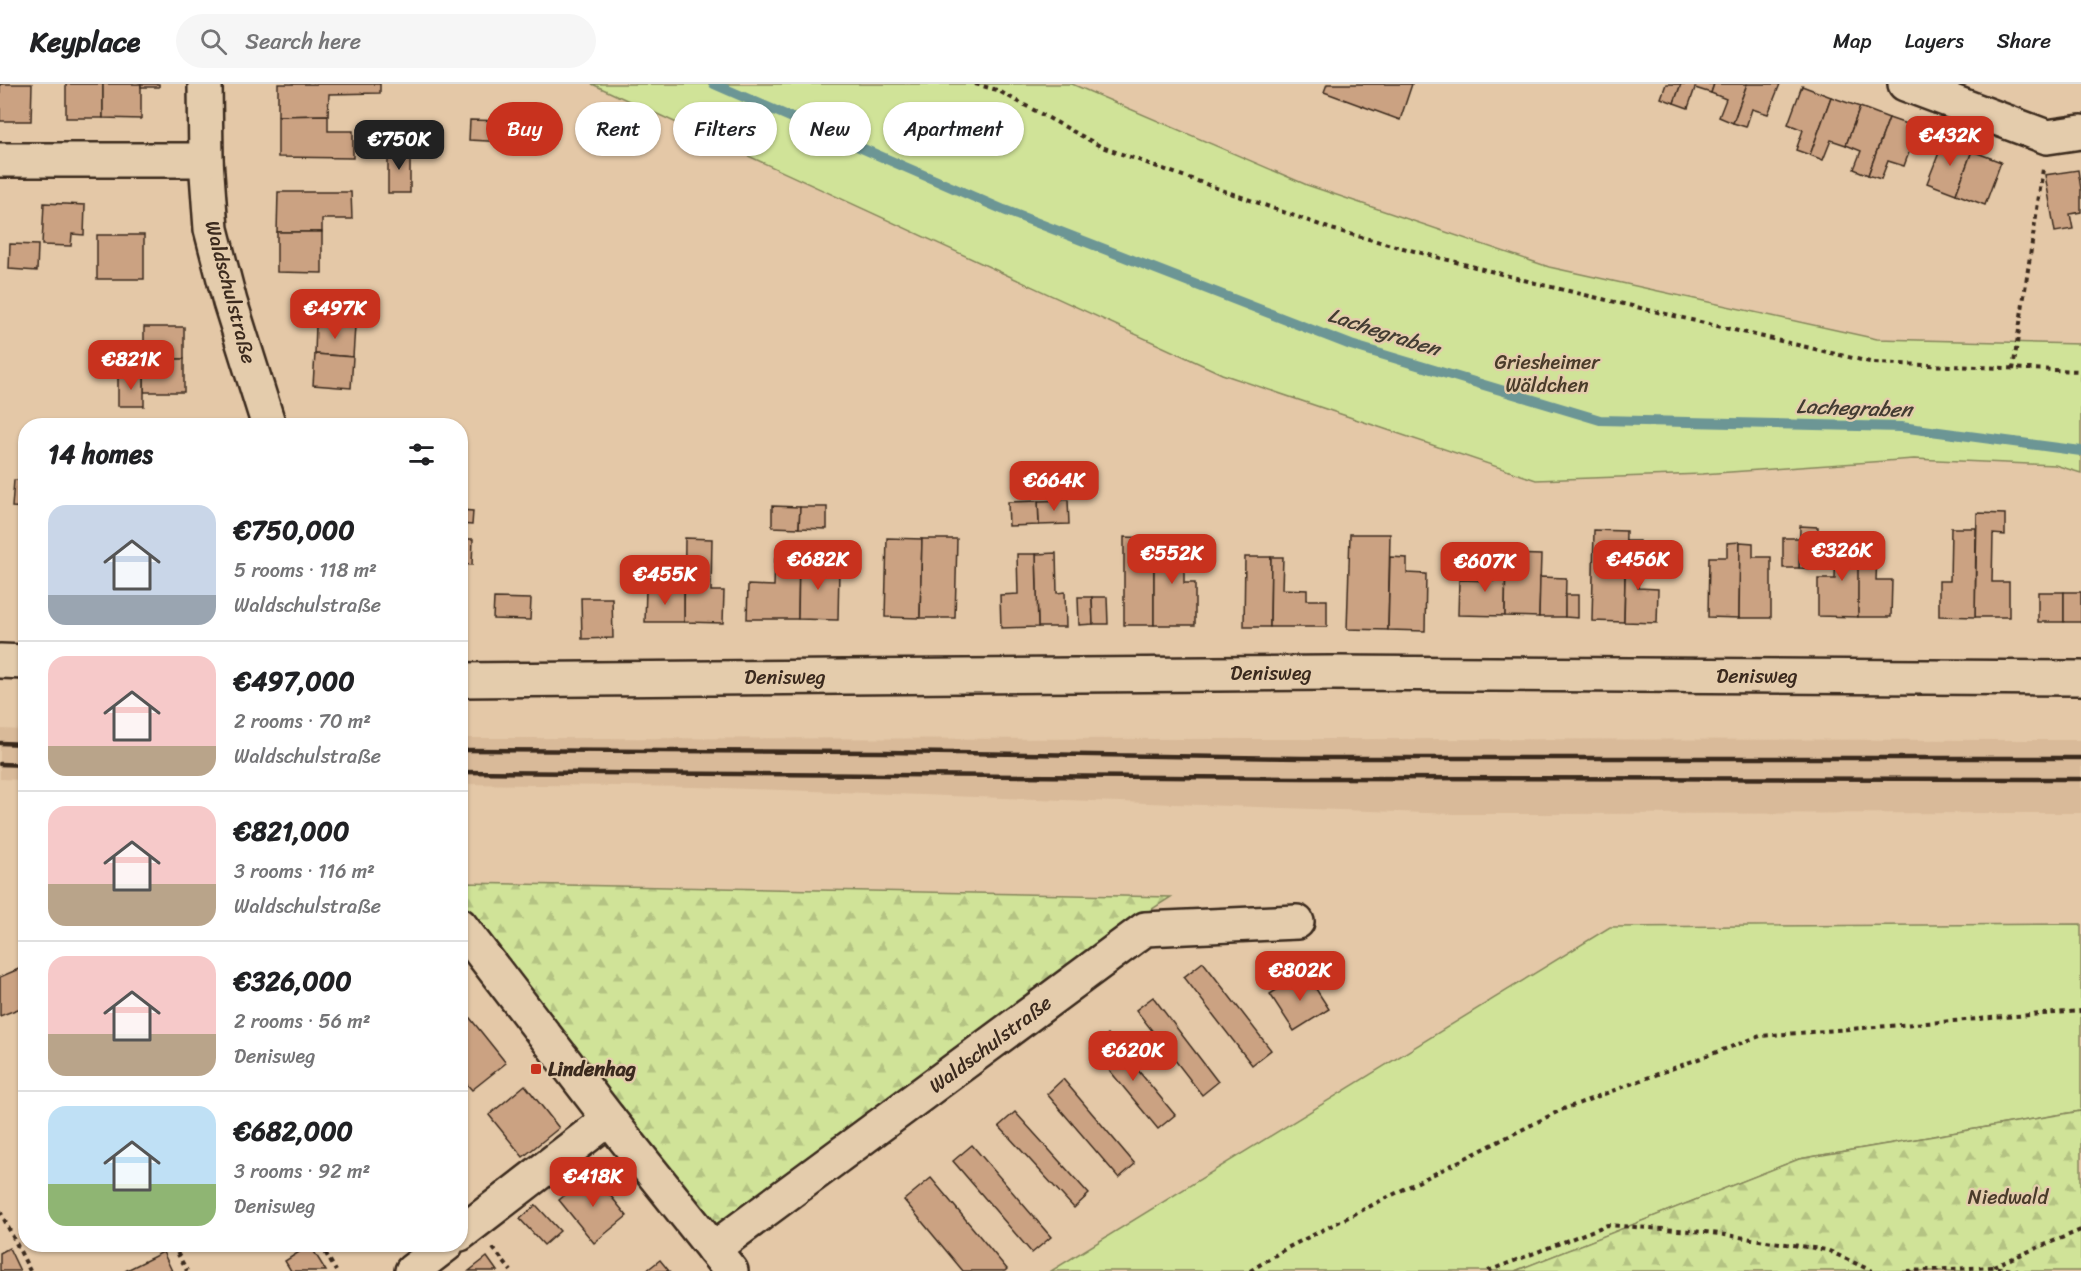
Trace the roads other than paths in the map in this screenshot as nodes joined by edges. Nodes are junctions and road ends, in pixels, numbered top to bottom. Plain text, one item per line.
1 (205, 84) edge
2 (1905, 84) edge
3 (2081, 132) edge
4 (0, 160) edge
5 (206, 160) junction
6 (266, 418) edge
7 (0, 661) edge
8 (18, 662) edge
9 (2081, 678) edge
10 (468, 680) edge
11 (1297, 922) dead end
12 (468, 935) edge
13 (609, 1119) junction
14 (468, 1228) edge
15 (437, 1252) edge
16 (722, 1260) edge
17 (412, 1271) edge

1 - 5 street, Waldschulstraße
2 - 3 street
4 - 5 street
5 - 6 street, Waldschulstraße
7 - 8 street
9 - 10 street, Denisweg
11 - 16 street, Waldschulstraße
12 - 13 street, Waldschulstraße
13 - 14 street
13 - 16 street, Waldschulstraße
15 - 17 street

